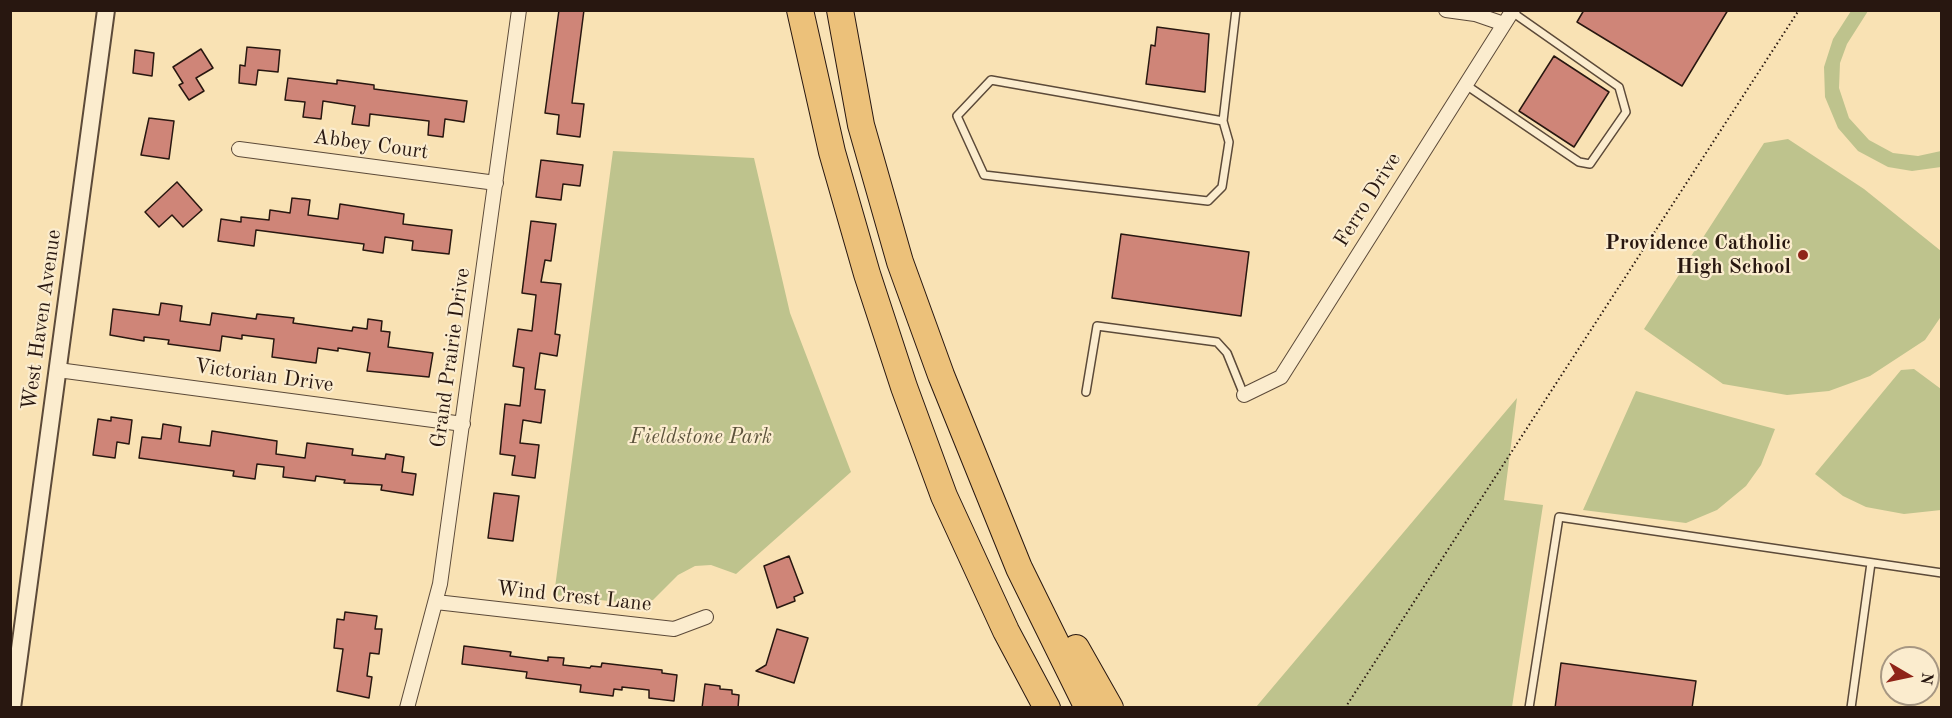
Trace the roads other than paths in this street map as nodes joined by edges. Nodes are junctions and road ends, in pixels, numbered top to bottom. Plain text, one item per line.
1 (106, 10) edge
2 (519, 10) edge
3 (800, 10) edge
4 (840, 10) edge
5 (1236, 10) edge
6 (1446, 10) edge
7 (1510, 15) edge
8 (1466, 85) junction
9 (1222, 121) junction
10 (239, 149) dead end
11 (496, 183) junction
12 (58, 370) junction
13 (1086, 392) dead end
14 (1244, 395) joint
15 (463, 424) junction
16 (987, 490) junction
17 (1871, 563) junction
18 (1941, 573) edge
19 (436, 602) junction
20 (706, 617) dead end
21 (12, 708) edge
22 (407, 708) edge
23 (1047, 708) edge
24 (1088, 708) edge
25 (1110, 708) edge
26 (1529, 708) edge
27 (1851, 708) edge

1 - 12 street, West Haven Avenue
2 - 11 street, Grand Prairie Drive
3 - 23 highway
4 - 16 highway
5 - 9 lane
6 - 7 street
7 - 8 street, Ferro Drive
7 - 8 lane
8 - 14 street, Ferro Drive
9 - 9 lane
10 - 11 street, Abbey Court
11 - 15 street, Grand Prairie Drive
12 - 15 street, Victorian Drive
12 - 21 street, West Haven Avenue
13 - 14 lane
15 - 19 street, Grand Prairie Drive
16 - 24 highway
16 - 25 highway
17 - 18 lane
17 - 26 lane
17 - 27 lane
19 - 20 street, Wind Crest Lane
19 - 22 street, Grand Prairie Drive

